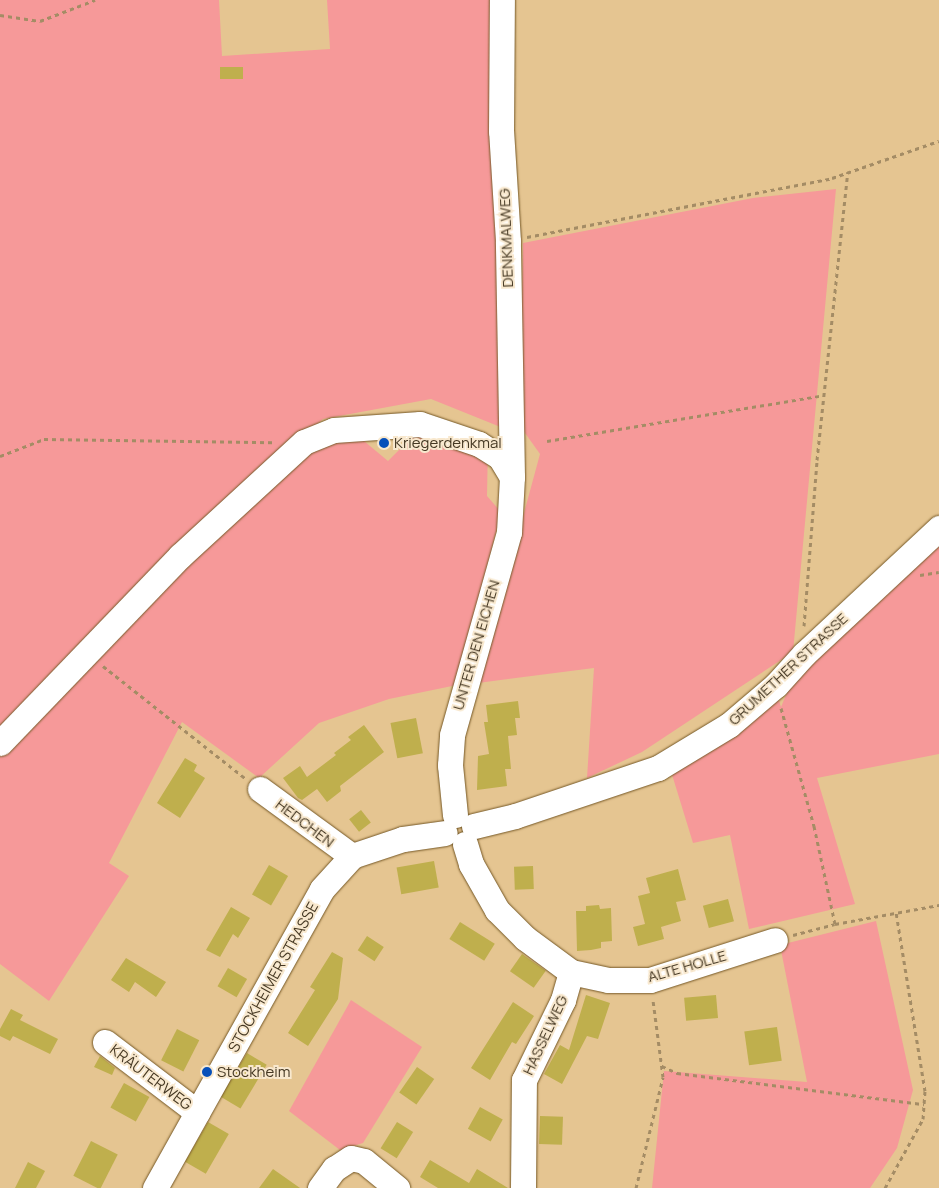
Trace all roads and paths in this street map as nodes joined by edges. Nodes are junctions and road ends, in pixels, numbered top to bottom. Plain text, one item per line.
1 (95, 0) edge
2 (502, 0) edge
3 (0, 15) edge
4 (939, 141) edge
5 (848, 172) junction
6 (508, 241) junction
7 (824, 395) junction
8 (547, 441) dead end
9 (304, 442) junction
10 (0, 456) edge
11 (512, 477) junction
12 (939, 528) edge
13 (86, 652) junction
14 (804, 654) junction
15 (776, 685) junction
16 (0, 743) edge
17 (260, 789) joint
18 (460, 829) junction
19 (352, 856) junction
20 (939, 905) edge
21 (896, 912) junction
22 (835, 924) junction
23 (775, 940) joint
24 (571, 972) junction
25 (650, 980) junction
26 (105, 1042) dead end
27 (662, 1066) junction
28 (924, 1104) junction
29 (197, 1112) junction
30 (155, 1188) edge
31 (320, 1188) edge
32 (397, 1188) edge
33 (523, 1188) edge
34 (636, 1188) edge
35 (885, 1188) edge

1 - 3 path
2 - 6 street, DENKMALWEG
4 - 5 path
5 - 6 path
5 - 7 path
6 - 11 street, DENKMALWEG
7 - 8 path
7 - 14 path
9 - 10 path
9 - 11 street
9 - 13 street
11 - 18 street, UNTER DEN EICHEN
12 - 14 street, GRUMETHER STRASSE
13 - 16 street
13 - 17 path
14 - 15 street, GRUMETHER STRASSE
15 - 18 street, GRUMETHER STRASSE
15 - 22 path
17 - 19 street, HEDCHEN
18 - 19 street
18 - 24 street, ALTE HOLLE
19 - 29 street, STOCKHEIMER STRASSE
20 - 21 path
21 - 22 path
21 - 28 path
22 - 23 path
23 - 25 street, ALTE HOLLE
24 - 25 street, ALTE HOLLE
24 - 33 street, HASSELWEG
25 - 27 path
26 - 29 street, KRÄUTERWEG
27 - 28 path
27 - 34 path
28 - 35 path
29 - 30 street, STOCKHEIMER STRASSE
31 - 32 street

